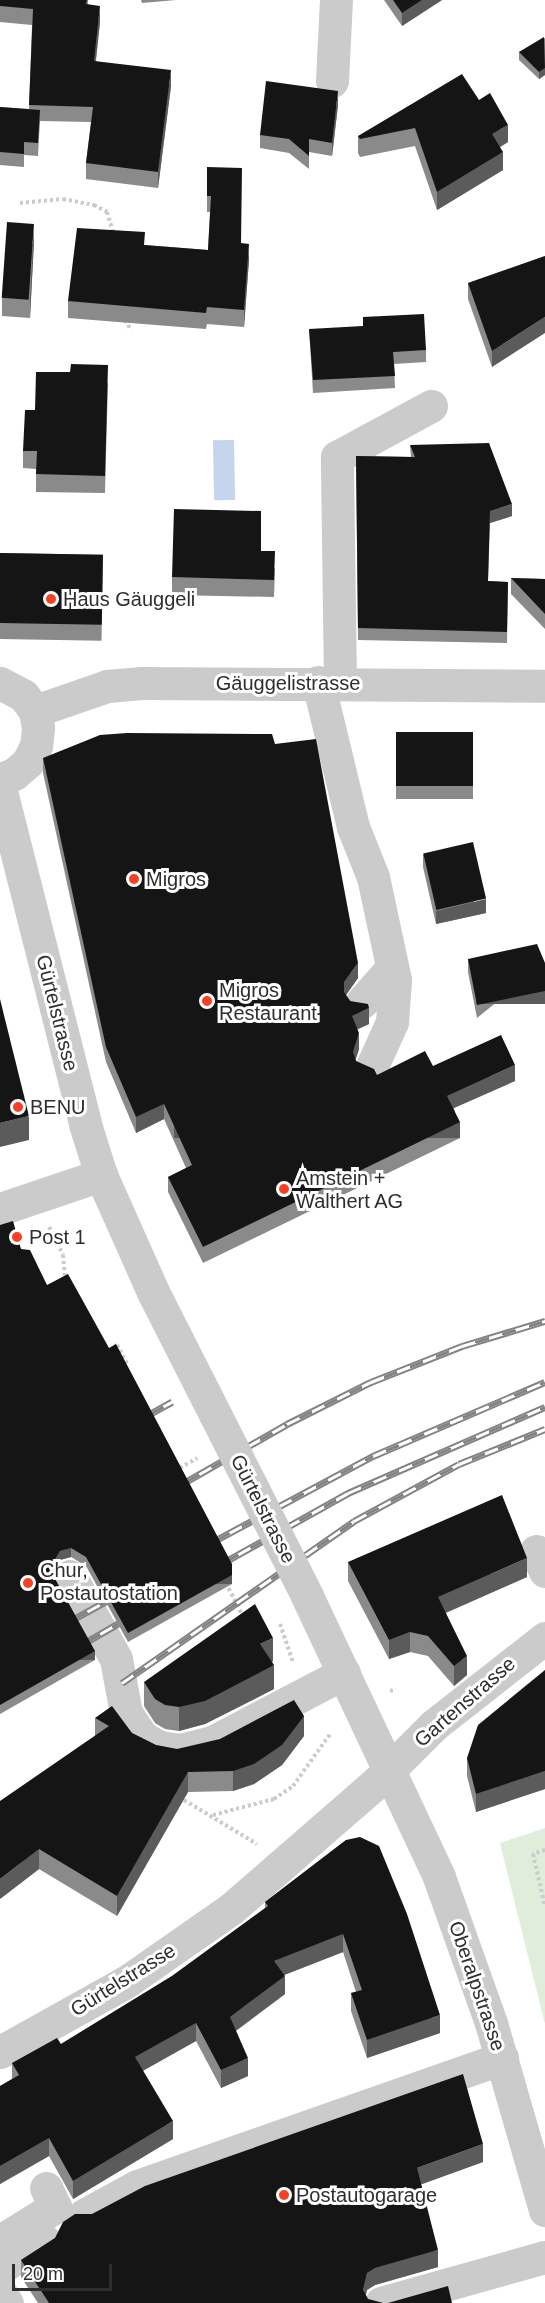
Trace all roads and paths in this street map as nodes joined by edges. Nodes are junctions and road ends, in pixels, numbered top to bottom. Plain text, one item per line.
1 (336, 0) edge
2 (332, 81) dead end
3 (20, 203) dead end
4 (114, 239) edge
5 (122, 314) edge
6 (131, 330) dead end
7 (431, 406) dead end
8 (329, 682) junction
9 (0, 683) edge
10 (545, 687) edge
11 (34, 711) junction
12 (0, 779) edge
13 (0, 787) edge
14 (392, 968) junction
15 (362, 1002) edge
16 (372, 1066) edge
17 (101, 1175) junction
18 (0, 1209) edge
19 (47, 1224) dead end
20 (66, 1283) edge
21 (111, 1348) edge
22 (133, 1375) edge
23 (175, 1457) edge
24 (197, 1458) dead end
25 (180, 1468) junction
26 (183, 1475) edge
27 (222, 1574) edge
28 (69, 1576) dead end
29 (276, 1612) dead end
30 (247, 1624) edge
31 (545, 1638) edge
32 (294, 1662) dead end
33 (344, 1672) junction
34 (396, 1689) dead end
35 (390, 1691) dead end
36 (332, 1733) dead end
37 (389, 1771) junction
38 (172, 1794) edge
39 (213, 1815) junction
40 (240, 1832) dead end
41 (545, 1850) edge
42 (545, 1907) edge
43 (0, 2052) edge
44 (502, 2058) junction
45 (46, 2188) dead end
46 (545, 2210) edge
47 (0, 2241) edge
48 (545, 2258) edge
49 (0, 2268) edge
50 (0, 2292) edge
51 (7, 2303) edge
52 (381, 2303) edge

1 - 2 street
3 - 4 path
5 - 6 path
7 - 8 street
8 - 10 street, Gäuggelistrasse
8 - 11 street, Gäuggelistrasse
8 - 14 street
9 - 11 street
11 - 12 street
13 - 17 street, Gürtelstrasse
14 - 15 street
14 - 16 street
17 - 18 street
17 - 33 street, Gürtelstrasse, bridge
19 - 20 path
21 - 22 path
23 - 25 path
24 - 25 path
25 - 26 path
27 - 30 path
28 - 33 street
29 - 32 path
31 - 37 street, Gartenstrasse
33 - 37 street, Gürtelstrasse
34 - 35 path
36 - 39 path
37 - 43 street, Gürtelstrasse
37 - 44 street, Oberalpstrasse
38 - 39 path
39 - 40 path
41 - 42 path
44 - 46 street, Oberalpstrasse
44 - 49 street
45 - 47 street
48 - 52 street
50 - 51 street

